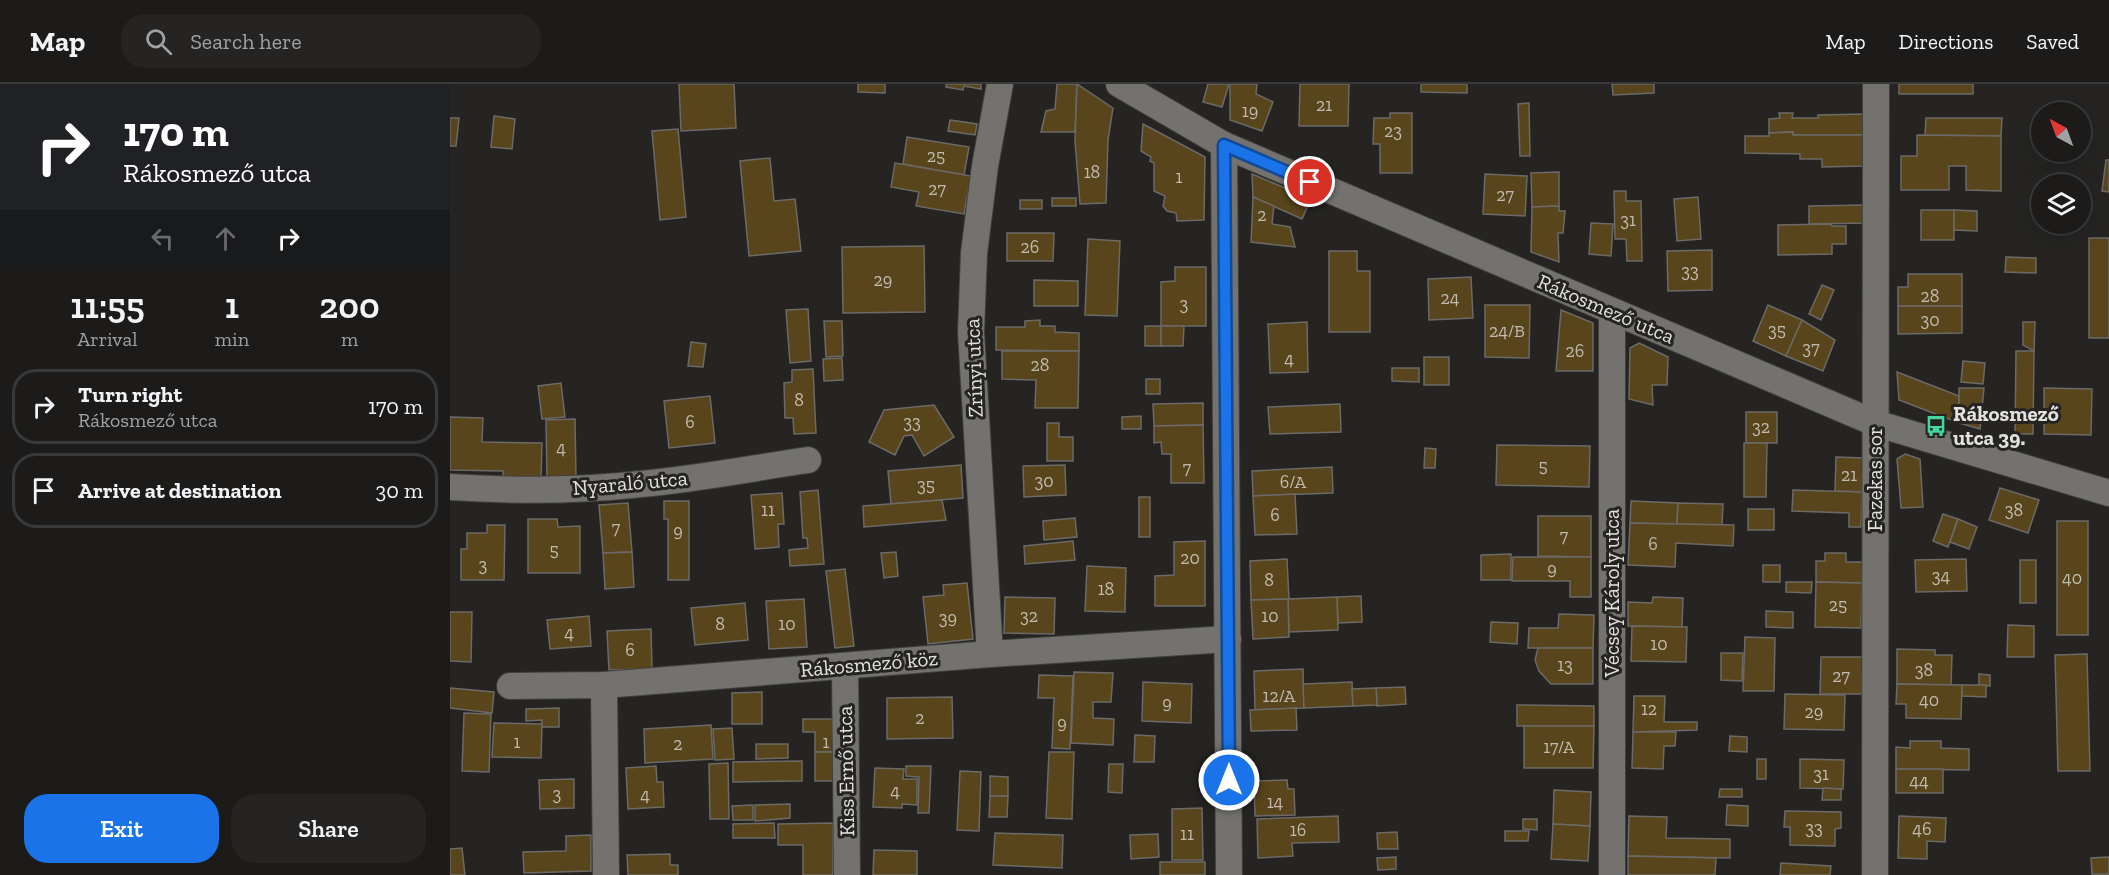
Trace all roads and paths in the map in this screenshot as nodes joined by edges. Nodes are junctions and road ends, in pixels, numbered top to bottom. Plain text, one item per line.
1 (1000, 84) edge
2 (1119, 84) edge
3 (1876, 84) edge
4 (1224, 145) junction
5 (1612, 312) junction
6 (1875, 423) junction
7 (808, 460) dead end
8 (450, 487) edge
9 (2109, 494) edge
10 (1228, 639) junction
11 (990, 654) junction
12 (844, 666) junction
13 (604, 685) junction
14 (510, 687) dead end
15 (606, 875) edge
16 (847, 875) edge
17 (1229, 875) edge
18 (1612, 875) edge
19 (1875, 875) edge

1 - 11 street, Zrínyi utca
2 - 4 street, Rákosmező utca
3 - 6 street, Fazekas sor
4 - 5 street, Rákosmező utca
4 - 10 street
5 - 6 street, Rákosmező utca
5 - 18 street, Vécsey Károly utca
6 - 9 street, Rákosmező utca
6 - 19 street, Fazekas sor
7 - 8 street, Nyaraló utca
10 - 11 street, Rákosmező köz
10 - 17 street
11 - 12 street, Rákosmező köz
12 - 13 street, Rákosmező köz
12 - 16 street, Kiss Ernő utca
13 - 14 street, Rákosmező köz
13 - 15 street

